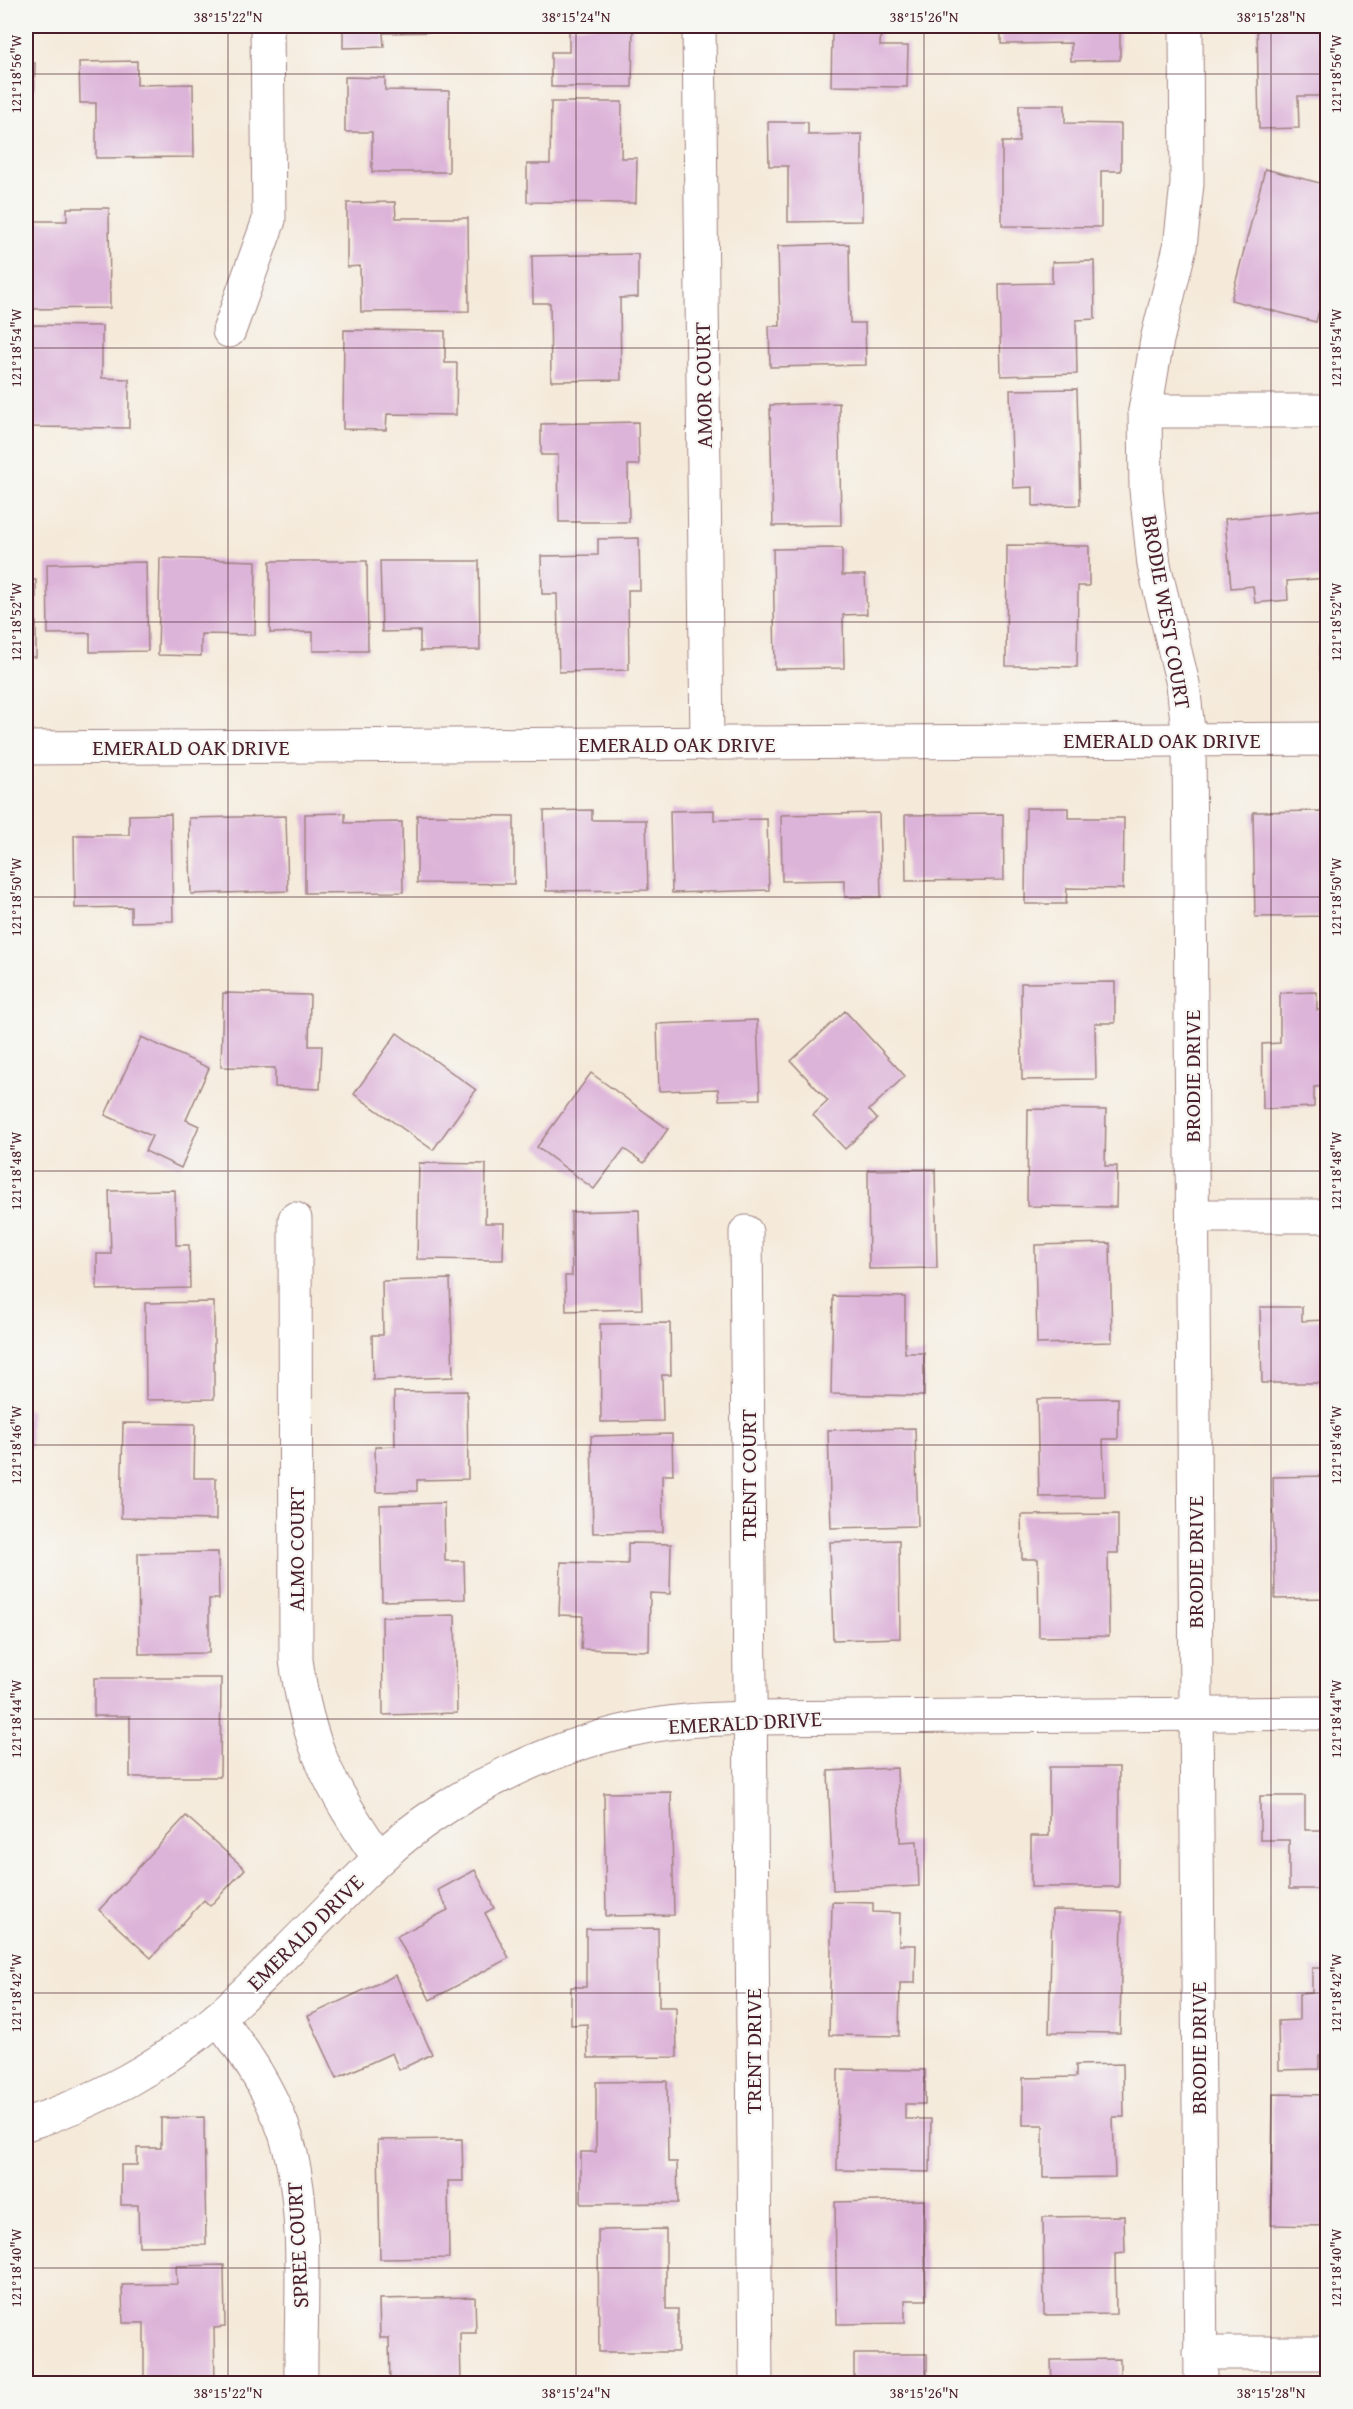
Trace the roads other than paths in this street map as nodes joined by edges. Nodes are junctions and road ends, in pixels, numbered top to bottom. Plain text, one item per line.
1 (267, 26) edge
2 (699, 26) edge
3 (1186, 26) edge
4 (229, 331) dead end
5 (1144, 411) junction
6 (1328, 411) edge
7 (1328, 739) edge
8 (1189, 740) junction
9 (707, 744) junction
10 (26, 748) edge
11 (1193, 1216) junction
12 (1328, 1216) edge
13 (295, 1219) dead end
14 (747, 1232) dead end
15 (1328, 1713) edge
16 (1196, 1714) junction
17 (750, 1718) junction
18 (379, 1858) junction
19 (218, 2018) junction
20 (26, 2124) edge
21 (1328, 2353) edge
22 (1200, 2368) edge
23 (301, 2384) edge
24 (756, 2384) edge

1 - 4 street
2 - 9 street, AMOR COURT
3 - 5 street, BRODIE WEST COURT
5 - 6 street
5 - 8 street, BRODIE WEST COURT
7 - 8 street, EMERALD OAK DRIVE
8 - 9 street, EMERALD OAK DRIVE
8 - 11 street, BRODIE DRIVE
9 - 10 street, EMERALD OAK DRIVE
11 - 12 street
11 - 16 street, BRODIE DRIVE
13 - 18 street, ALMO COURT
14 - 17 street, TRENT COURT
15 - 16 street, EMERALD DRIVE
16 - 17 street, EMERALD DRIVE
16 - 22 street, BRODIE DRIVE
17 - 18 street, EMERALD DRIVE
17 - 24 street, TRENT DRIVE
18 - 19 street, EMERALD DRIVE
19 - 20 street, EMERALD DRIVE
19 - 23 street, SPREE COURT
21 - 22 street

